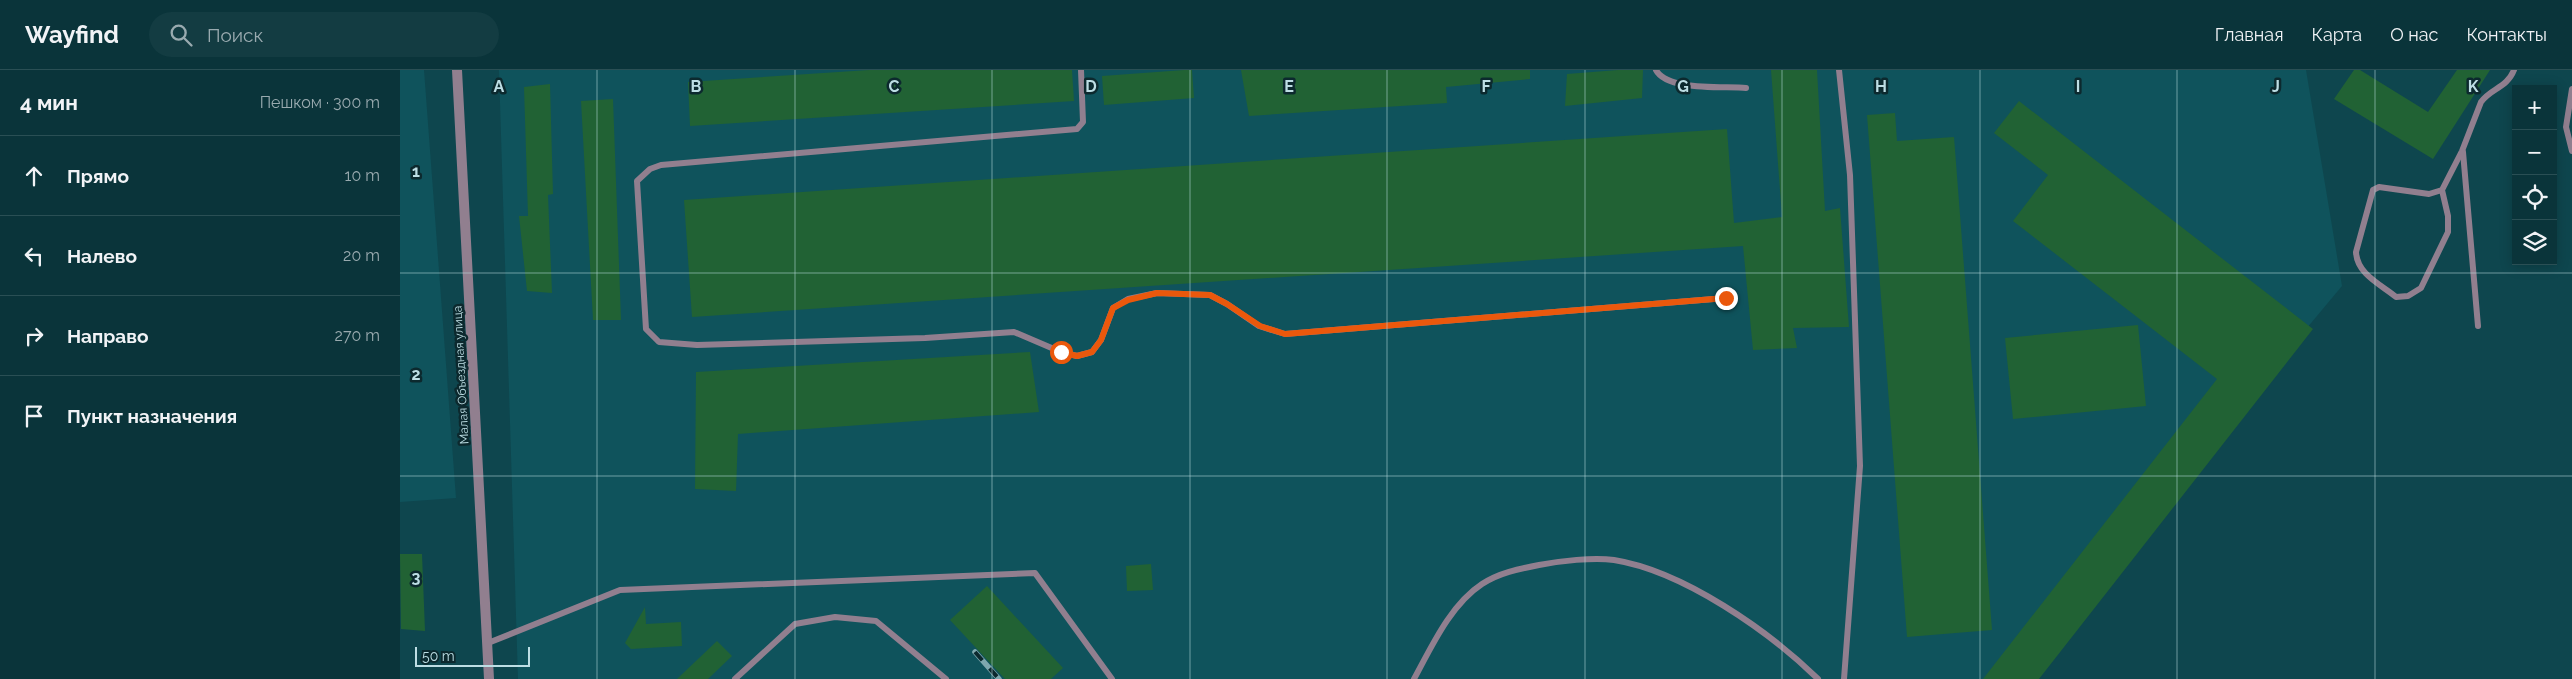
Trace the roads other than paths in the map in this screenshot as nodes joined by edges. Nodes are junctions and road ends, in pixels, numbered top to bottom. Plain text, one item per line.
1 (457, 70) edge
2 (1081, 70) edge
3 (1656, 70) edge
4 (1839, 70) edge
5 (2514, 70) edge
6 (1746, 88) dead end
7 (2572, 89) edge
8 (2462, 151) junction
9 (2572, 151) edge
10 (2442, 190) junction
11 (1726, 298) dead end
12 (2478, 326) dead end
13 (488, 643) junction
14 (489, 679) edge
15 (735, 679) edge
16 (946, 679) edge
17 (1112, 679) edge
18 (1414, 679) edge
19 (1818, 679) edge
20 (1844, 679) edge

1 - 13 street, Малая Объездная улица
2 - 11 lane
3 - 6 lane
4 - 20 lane
5 - 8 lane
7 - 9 lane
8 - 10 lane
8 - 12 lane
10 - 10 lane
13 - 14 street, Малая Объездная улица
13 - 17 lane
15 - 16 lane
18 - 19 lane

